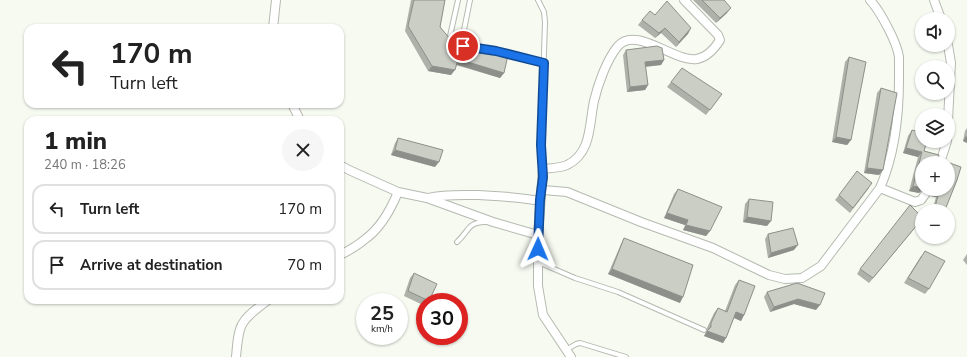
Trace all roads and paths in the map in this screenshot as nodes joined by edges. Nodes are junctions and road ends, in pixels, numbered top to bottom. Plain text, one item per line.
1 (276, 0) edge
2 (458, 0) edge
3 (470, 0) edge
4 (538, 0) edge
5 (684, 0) edge
6 (870, 0) edge
7 (934, 0) edge
8 (938, 12) edge
9 (273, 24) edge
10 (463, 46) junction
11 (949, 52) edge
12 (544, 63) junction
13 (949, 108) edge
14 (344, 167) edge
15 (543, 169) junction
16 (880, 188) junction
17 (543, 190) junction
18 (398, 192) junction
19 (924, 196) edge
20 (427, 198) junction
21 (540, 200) junction
22 (493, 222) junction
23 (538, 235) junction
24 (457, 242) dead end
25 (344, 253) edge
26 (538, 262) junction
27 (263, 304) edge
28 (704, 330) dead end
29 (568, 354) edge
30 (236, 357) edge
31 (626, 357) edge

1 - 9 street
2 - 10 lane
3 - 10 lane
4 - 12 lane
5 - 15 street
6 - 16 street
7 - 8 street
10 - 12 lane
11 - 13 street
12 - 15 lane
14 - 18 street
15 - 17 street
16 - 17 street
16 - 19 street
17 - 21 street
18 - 20 street
18 - 25 street
20 - 21 street
20 - 22 street
21 - 23 street
22 - 23 street
22 - 24 lane
23 - 26 street
26 - 28 lane
26 - 29 street
27 - 30 street
29 - 31 lane

